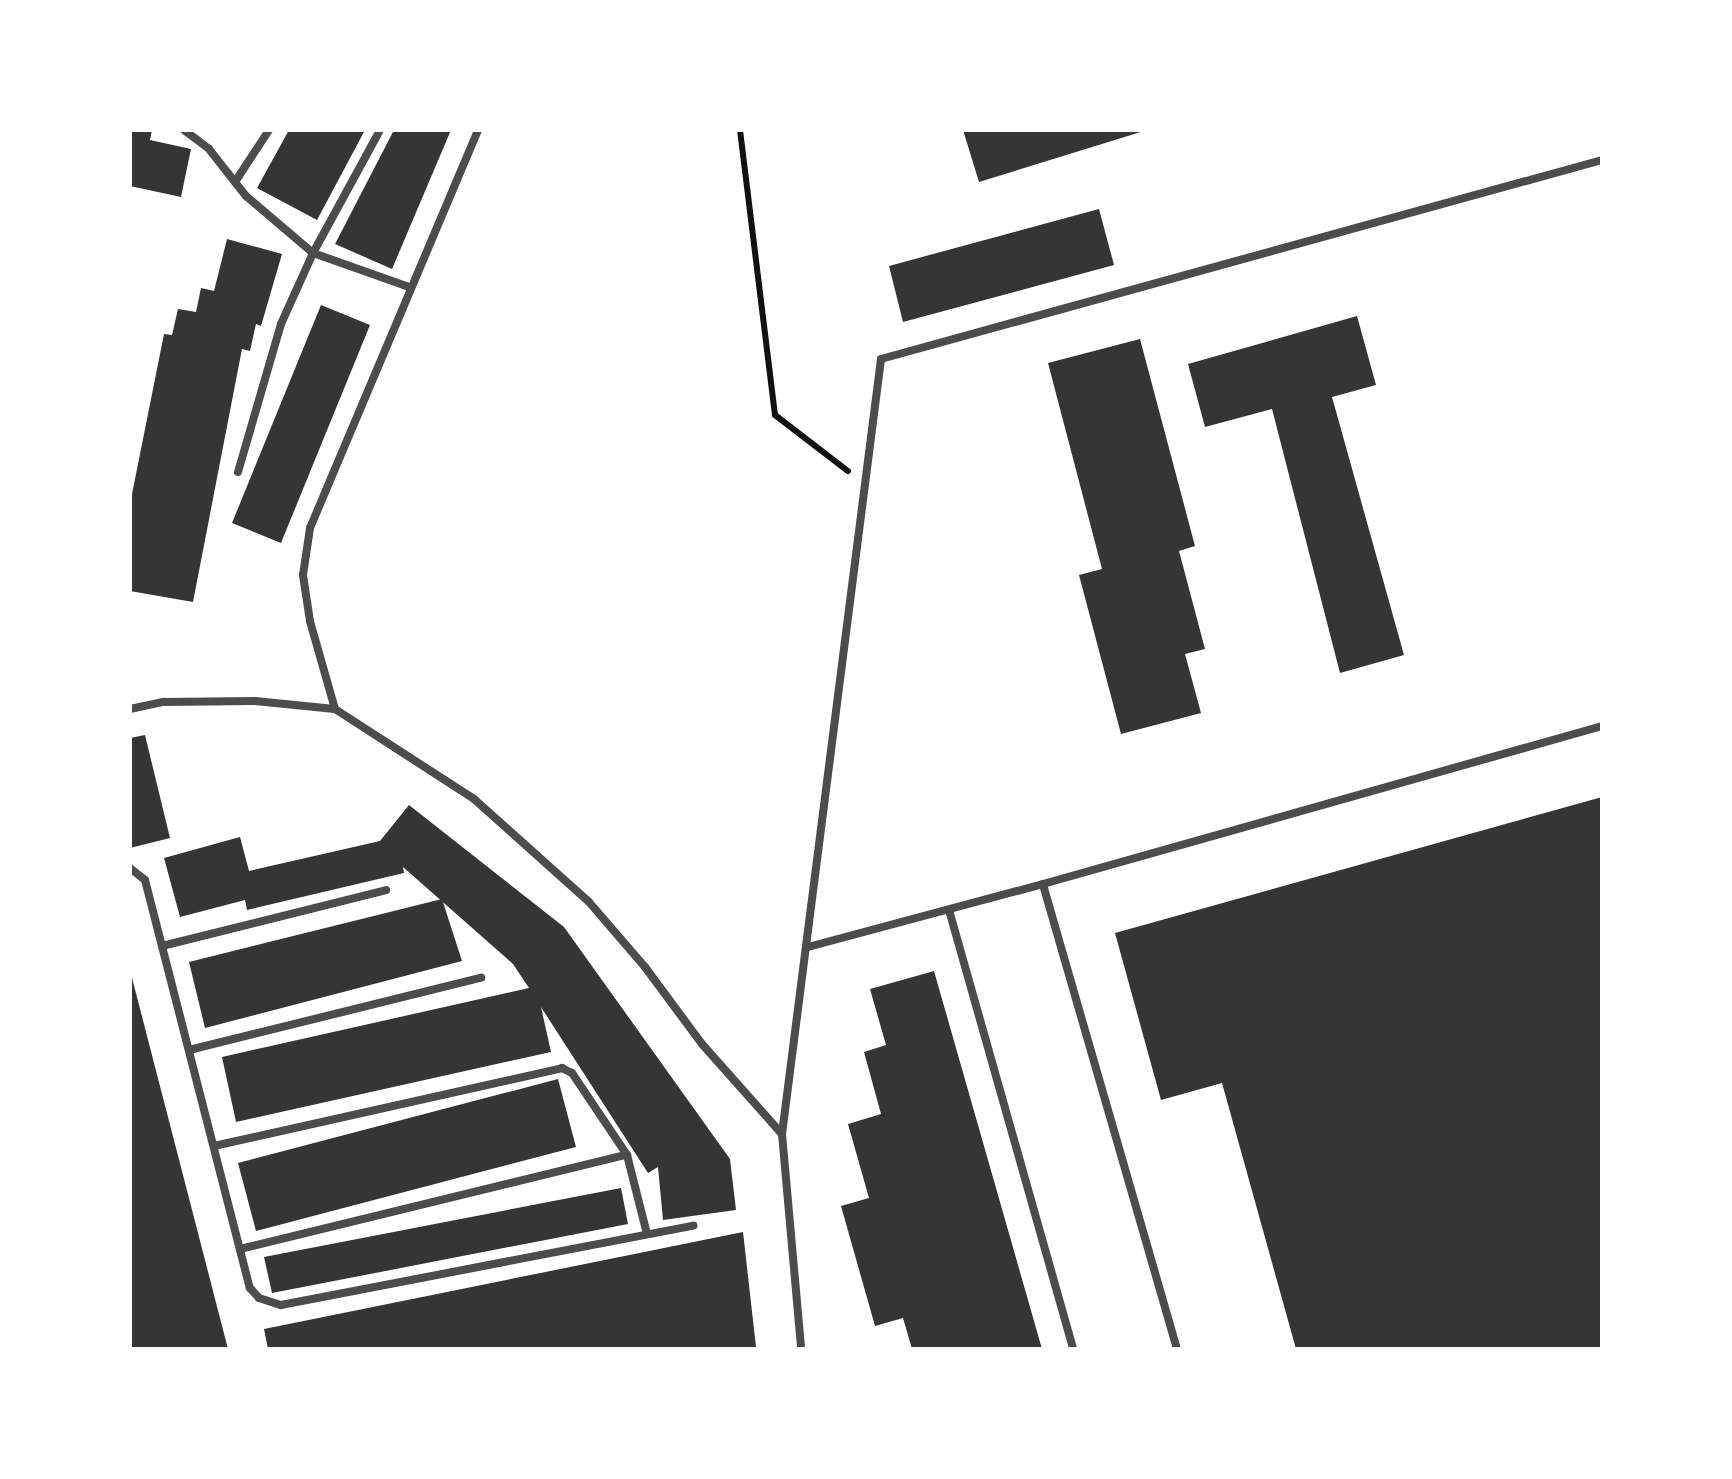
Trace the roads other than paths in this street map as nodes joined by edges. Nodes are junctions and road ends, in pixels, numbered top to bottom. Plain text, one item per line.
1 (184, 130) edge
2 (268, 130) edge
3 (380, 130) edge
4 (478, 130) edge
5 (1602, 160) edge
6 (235, 182) junction
7 (313, 253) junction
8 (409, 287) junction
9 (238, 472) dead end
10 (130, 709) edge
11 (335, 709) junction
12 (1602, 726) edge
13 (130, 868) edge
14 (1043, 884) junction
15 (386, 890) dead end
16 (949, 910) junction
17 (162, 946) junction
18 (808, 947) junction
19 (481, 978) dead end
20 (189, 1050) junction
21 (782, 1134) junction
22 (214, 1146) junction
23 (627, 1155) junction
24 (693, 1226) dead end
25 (647, 1234) junction
26 (240, 1249) junction
27 (801, 1349) edge
28 (1073, 1349) edge
29 (1177, 1349) edge

1 - 6 lane
2 - 6 lane
3 - 7 lane
4 - 8 lane
5 - 18 lane
6 - 7 lane
7 - 8 lane
7 - 9 lane
8 - 11 lane
10 - 11 lane
11 - 21 lane
12 - 14 lane
13 - 17 lane
14 - 16 lane
14 - 29 lane
15 - 17 lane
16 - 18 lane
16 - 28 lane
17 - 20 lane
18 - 21 lane
19 - 20 lane
20 - 22 lane
21 - 27 lane
22 - 23 lane
22 - 26 lane
23 - 25 lane
23 - 26 lane
24 - 25 lane
25 - 26 lane

